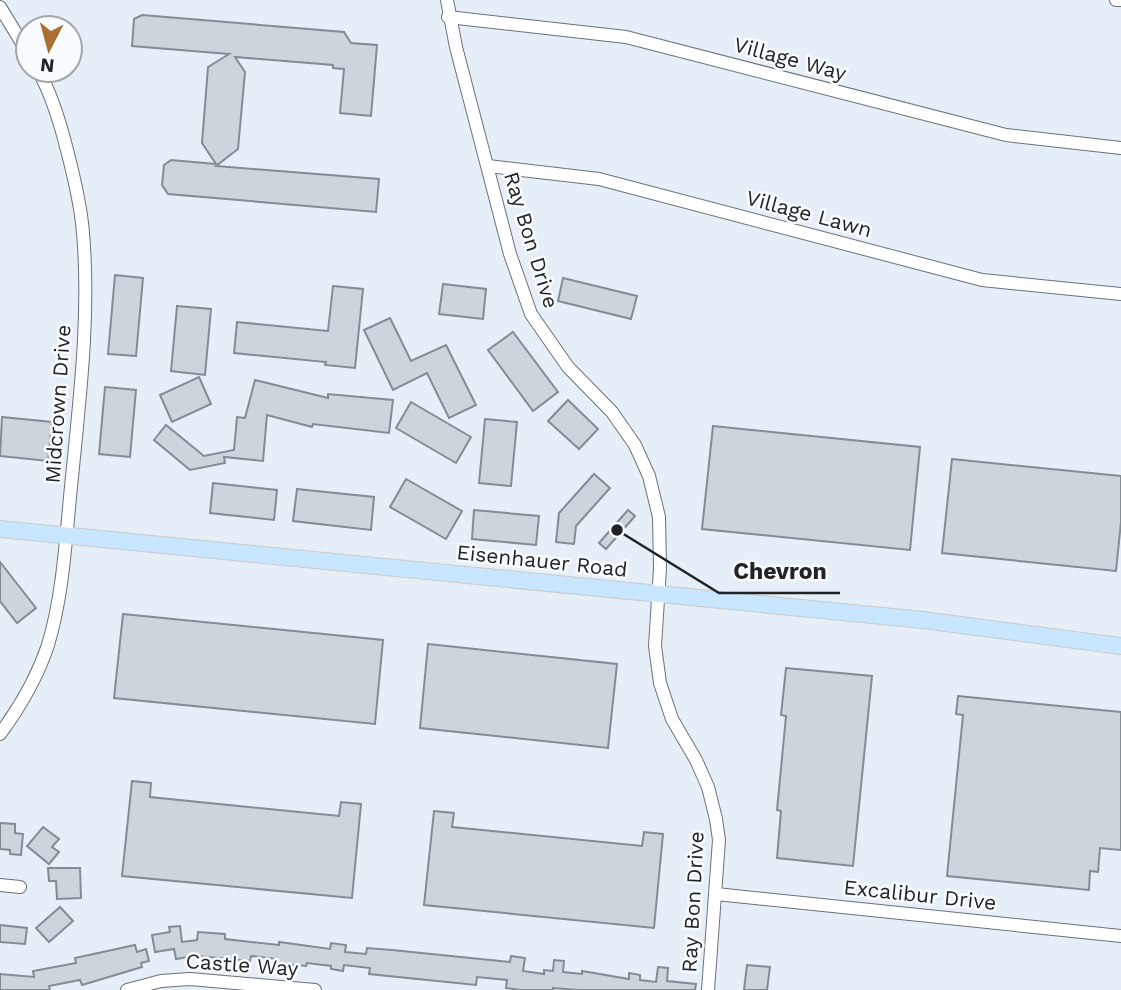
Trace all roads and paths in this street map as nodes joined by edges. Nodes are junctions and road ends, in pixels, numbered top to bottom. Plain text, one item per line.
1 (447, 0) edge
2 (0, 7) edge
3 (448, 17) junction
4 (14, 30) edge
5 (46, 84) edge
6 (1121, 148) edge
7 (488, 166) junction
8 (1121, 294) edge
9 (0, 528) edge
10 (66, 535) junction
11 (658, 594) junction
12 (1121, 646) edge
13 (0, 734) edge
14 (0, 885) edge
15 (20, 887) dead end
16 (716, 894) junction
17 (1121, 936) edge
18 (288, 989) edge
19 (127, 990) edge
20 (314, 990) edge
21 (708, 990) edge

1 - 3 street, Ray Bon Drive
2 - 4 street
3 - 6 street, Village Way
3 - 7 street, Ray Bon Drive
5 - 10 street, Midcrown Drive
7 - 8 street, Village Lawn
7 - 11 street, Ray Bon Drive
9 - 10 main road, Eisenhauer Road
10 - 11 main road, Eisenhauer Road
10 - 13 street, Midcrown Drive
11 - 12 main road, Eisenhauer Road
11 - 16 street, Ray Bon Drive
14 - 15 street
16 - 17 street, Excalibur Drive
16 - 21 street, Ray Bon Drive
18 - 19 street, Castle Way
18 - 20 street, Castle Way

